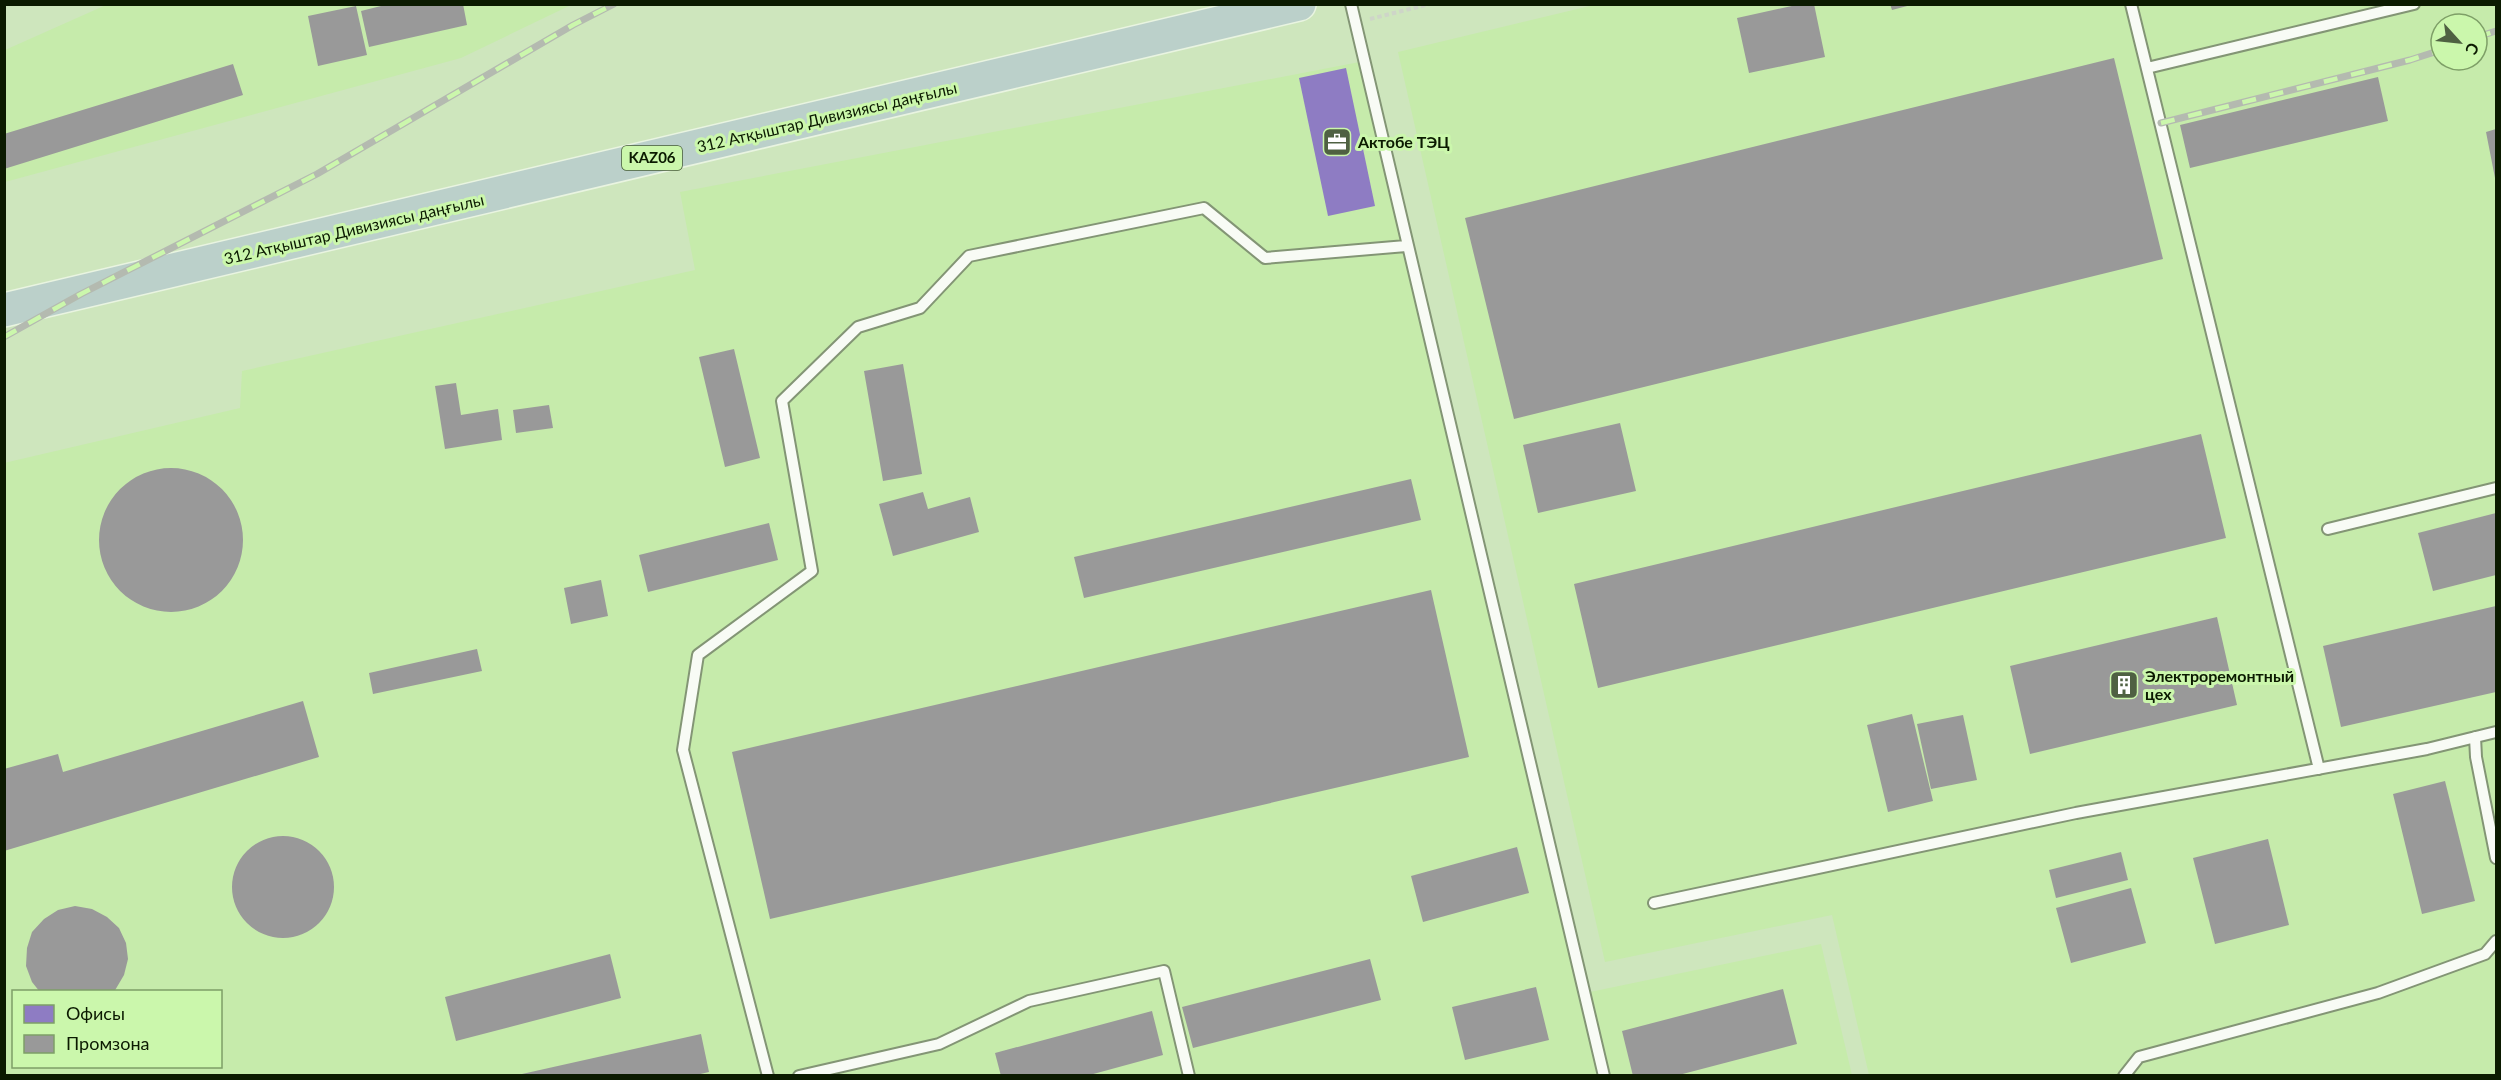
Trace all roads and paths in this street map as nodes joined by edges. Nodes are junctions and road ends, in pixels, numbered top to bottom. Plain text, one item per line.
1 (1299, 4) edge
2 (1351, 4) edge
3 (1430, 4) edge
4 (2131, 4) edge
5 (2414, 4) edge
6 (1355, 23) junction
7 (2147, 68) junction
8 (1406, 246) junction
9 (4, 310) edge
10 (2496, 488) edge
11 (2328, 529) dead end
12 (2496, 732) edge
13 (2475, 737) junction
14 (2319, 769) junction
15 (2496, 858) edge
16 (1654, 903) dead end
17 (2496, 941) edge
18 (768, 1076) edge
19 (799, 1076) edge
20 (1189, 1076) edge
21 (1604, 1076) edge
22 (2124, 1076) edge

1 - 9 highway, 312 Атқыштар Дивизиясы даңғылы / KАZ06
2 - 6 lane
3 - 6 path
4 - 7 lane
5 - 7 lane
6 - 8 lane
7 - 14 lane
8 - 18 lane
8 - 21 lane
10 - 11 lane
12 - 13 lane
13 - 14 lane
13 - 15 lane
14 - 16 lane
17 - 22 lane
19 - 20 lane

